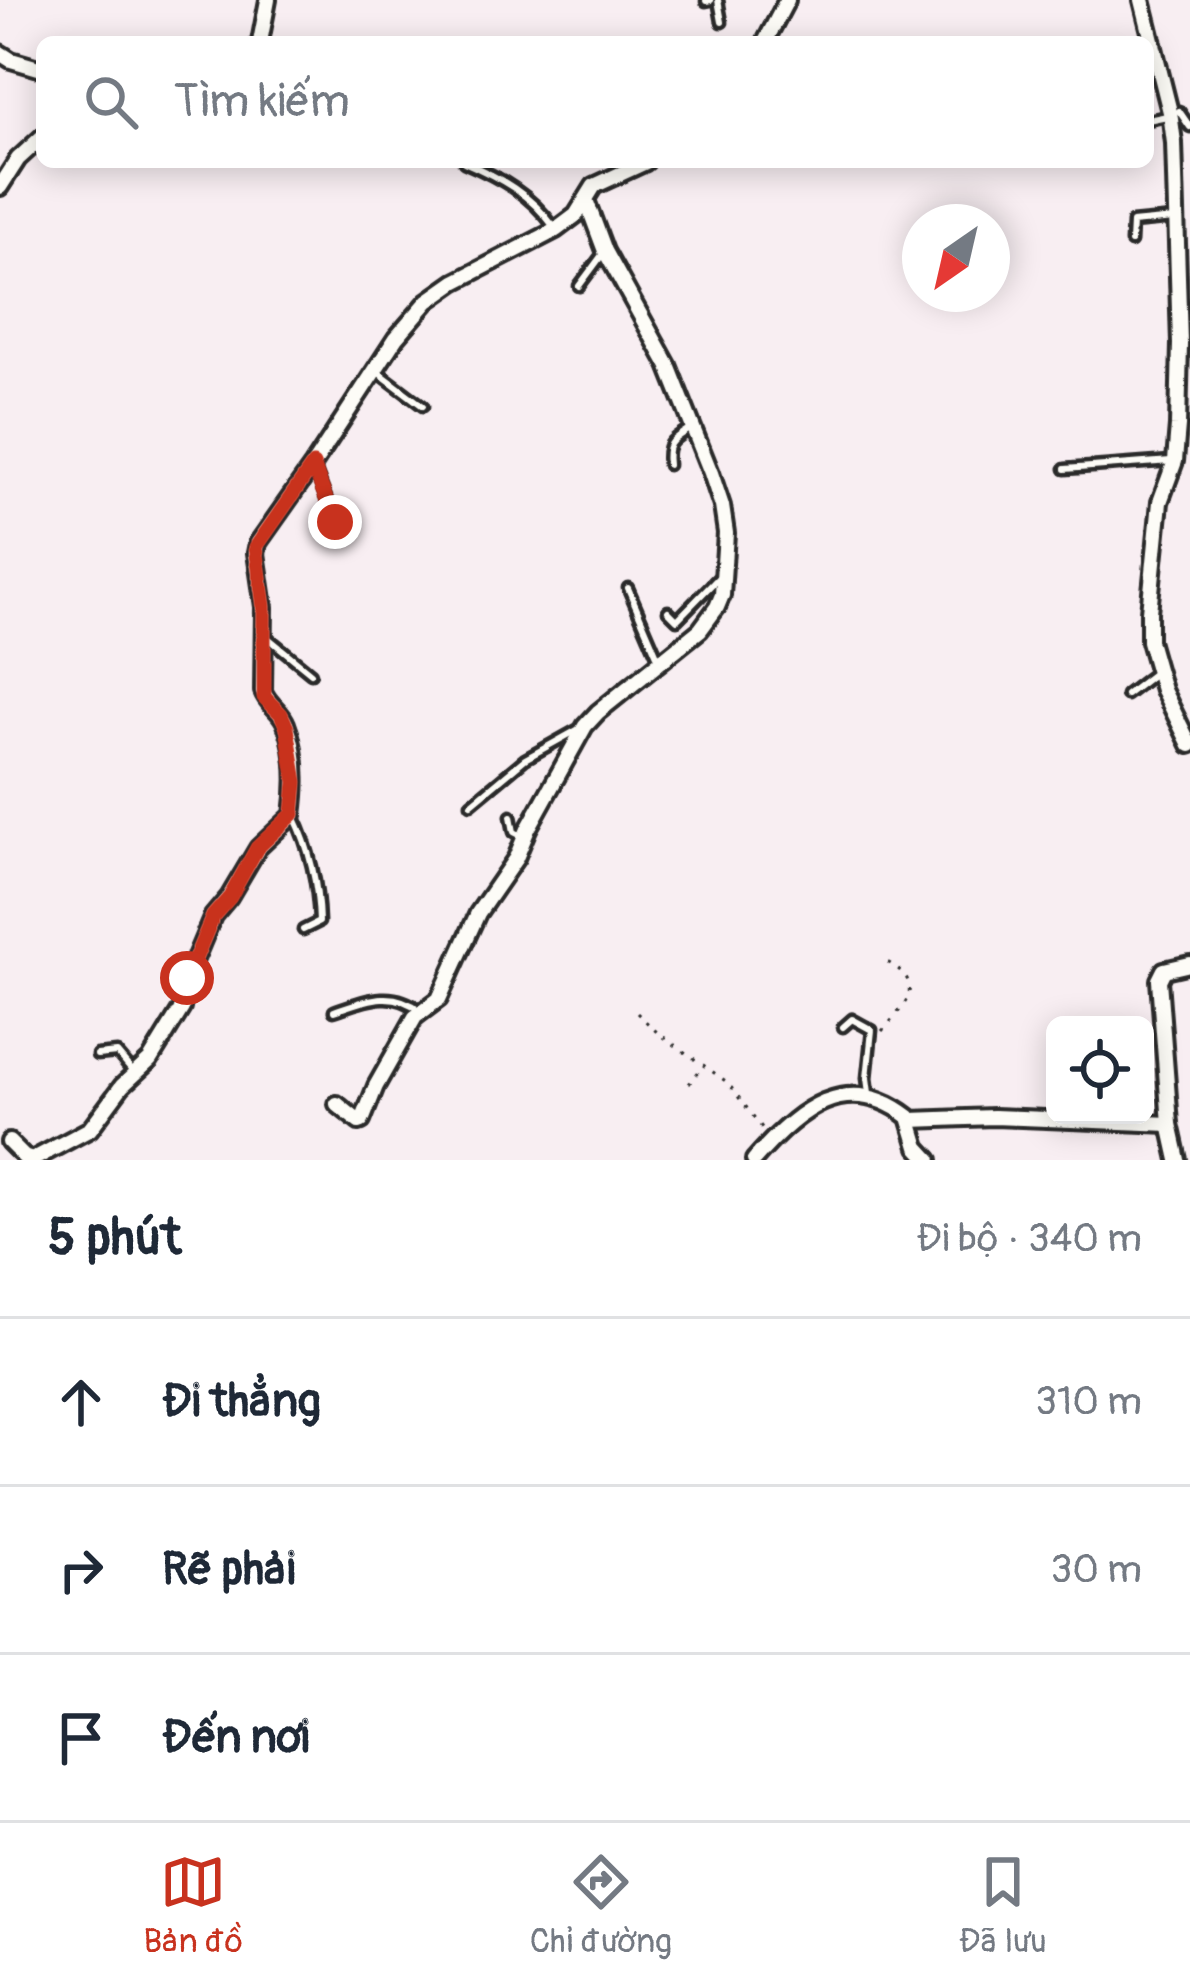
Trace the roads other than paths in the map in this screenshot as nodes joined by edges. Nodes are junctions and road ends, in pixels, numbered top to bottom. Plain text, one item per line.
1 (268, 0) edge
2 (712, 0) edge
3 (1142, 0) edge
4 (782, 2) edge
5 (722, 22) dead end
6 (261, 36) edge
7 (768, 36) edge
8 (1153, 36) edge
9 (1154, 38) edge
10 (0, 53) edge
11 (36, 67) edge
12 (1177, 112) edge
13 (1190, 127) edge
14 (36, 143) edge
15 (477, 168) edge
16 (633, 168) edge
17 (0, 187) edge
18 (586, 200) junction
19 (1178, 219) junction
20 (556, 230) junction
21 (1131, 242) dead end
22 (605, 251) junction
23 (579, 286) dead end
24 (375, 370) junction
25 (422, 406) dead end
26 (692, 427) junction
27 (1175, 461) junction
28 (313, 465) junction
29 (668, 465) dead end
30 (1065, 469) dead end
31 (335, 522) dead end
32 (724, 571) junction
33 (628, 588) dead end
34 (668, 611) dead end
35 (265, 634) junction
36 (661, 663) junction
37 (1156, 672) junction
38 (310, 673) dead end
39 (1126, 694) dead end
40 (585, 726) junction
41 (1190, 745) edge
42 (471, 804) dead end
43 (293, 814) junction
44 (511, 816) dead end
45 (525, 838) junction
46 (303, 930) dead end
47 (1190, 964) edge
48 (334, 1011) dead end
49 (421, 1011) junction
50 (843, 1027) dead end
51 (97, 1055) dead end
52 (135, 1075) junction
53 (869, 1096) junction
54 (337, 1104) dead end
55 (911, 1120) junction
56 (1170, 1124) junction
57 (9, 1142) dead end
58 (32, 1160) edge
59 (754, 1160) edge
60 (929, 1160) edge
61 (1178, 1160) edge

1 - 6 street
2 - 5 lane
3 - 8 street
4 - 7 street
9 - 12 street
10 - 11 street
12 - 13 lane
12 - 19 street
14 - 17 street
15 - 20 lane
16 - 18 street
18 - 20 street
18 - 22 street
19 - 21 lane
19 - 27 street
20 - 24 street
22 - 23 lane
22 - 26 street
24 - 25 lane
24 - 28 street
26 - 29 lane
26 - 32 street
27 - 30 lane
27 - 37 street
28 - 31 lane
28 - 35 street
32 - 34 lane
32 - 36 street
33 - 36 lane
35 - 38 lane
35 - 43 street
36 - 40 street
37 - 39 lane
37 - 41 street
40 - 42 lane
40 - 45 street
43 - 46 lane
43 - 52 street
44 - 45 lane
45 - 49 street
47 - 56 street
48 - 49 lane
49 - 54 street
50 - 53 lane
51 - 52 lane
52 - 58 street
53 - 55 street
53 - 59 street
55 - 56 street
55 - 60 street
56 - 61 street
57 - 58 street

